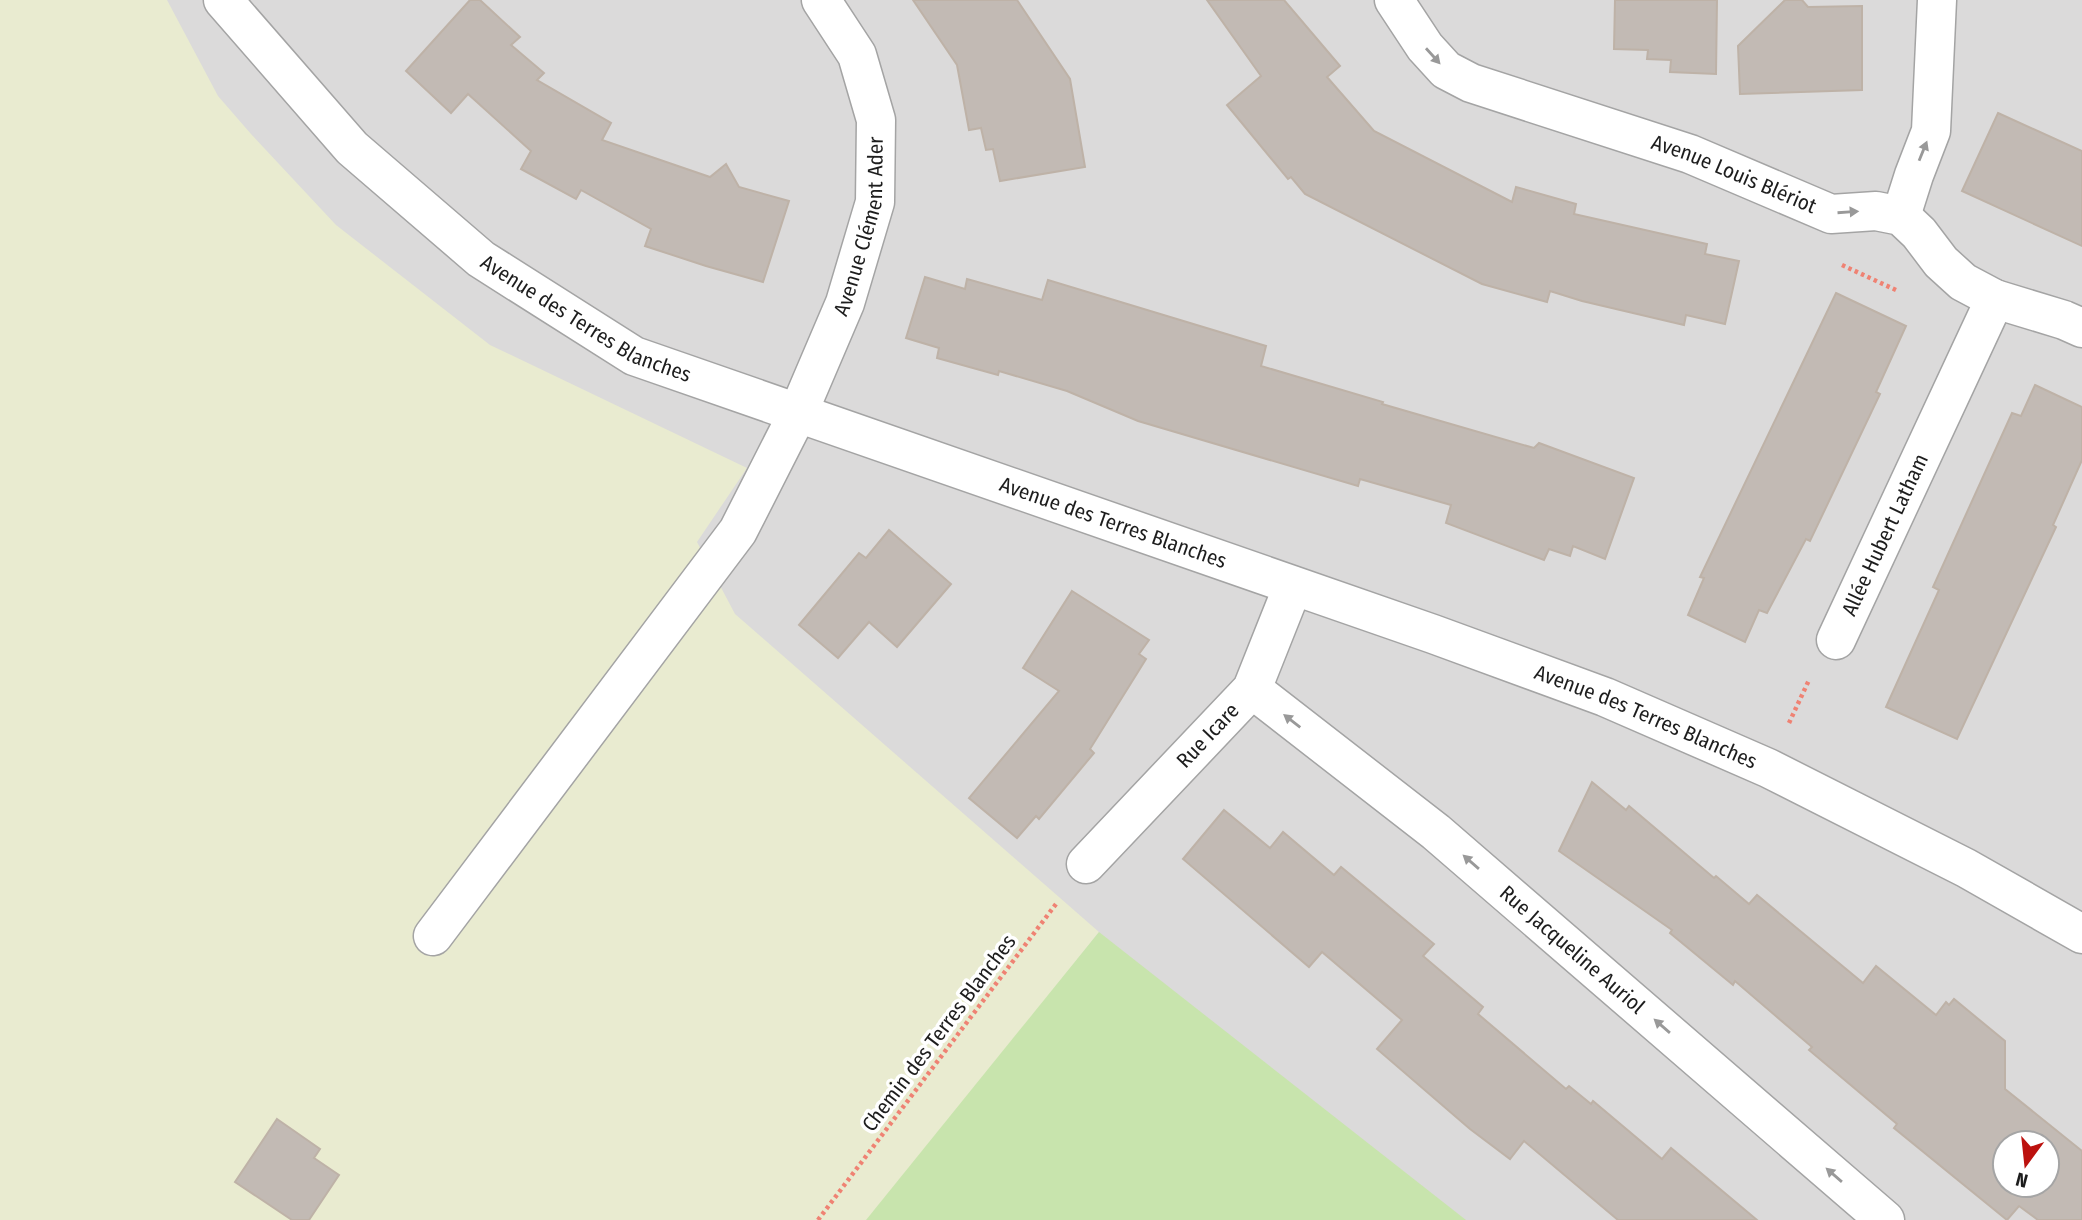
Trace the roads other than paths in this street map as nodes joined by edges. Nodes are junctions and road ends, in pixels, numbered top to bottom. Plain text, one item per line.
1 (223, 0) edge
2 (821, 0) edge
3 (1394, 0) edge
4 (1937, 0) edge
5 (1901, 216) junction
6 (1995, 299) junction
7 (2082, 328) edge
8 (799, 413) junction
9 (1293, 586) junction
10 (1836, 640) road end
11 (1252, 689) junction
12 (1086, 864) road end
13 (2082, 934) edge
14 (433, 936) dead end
15 (1885, 1220) edge

1 - 8 street, Avenue des Terres Blanches
2 - 8 street, Avenue Clément Ader
3 -> 5 street, Avenue Louis Blériot
5 -> 4 street
5 - 6 street
6 - 7 street
6 - 10 street, Allée Hubert Latham
8 - 9 street, Avenue des Terres Blanches
8 - 14 street, Avenue Clément Ader
9 - 11 street, Rue Icare
9 - 13 street, Avenue des Terres Blanches
11 - 12 street, Rue Icare
15 -> 11 street, Rue Jacqueline Auriol

